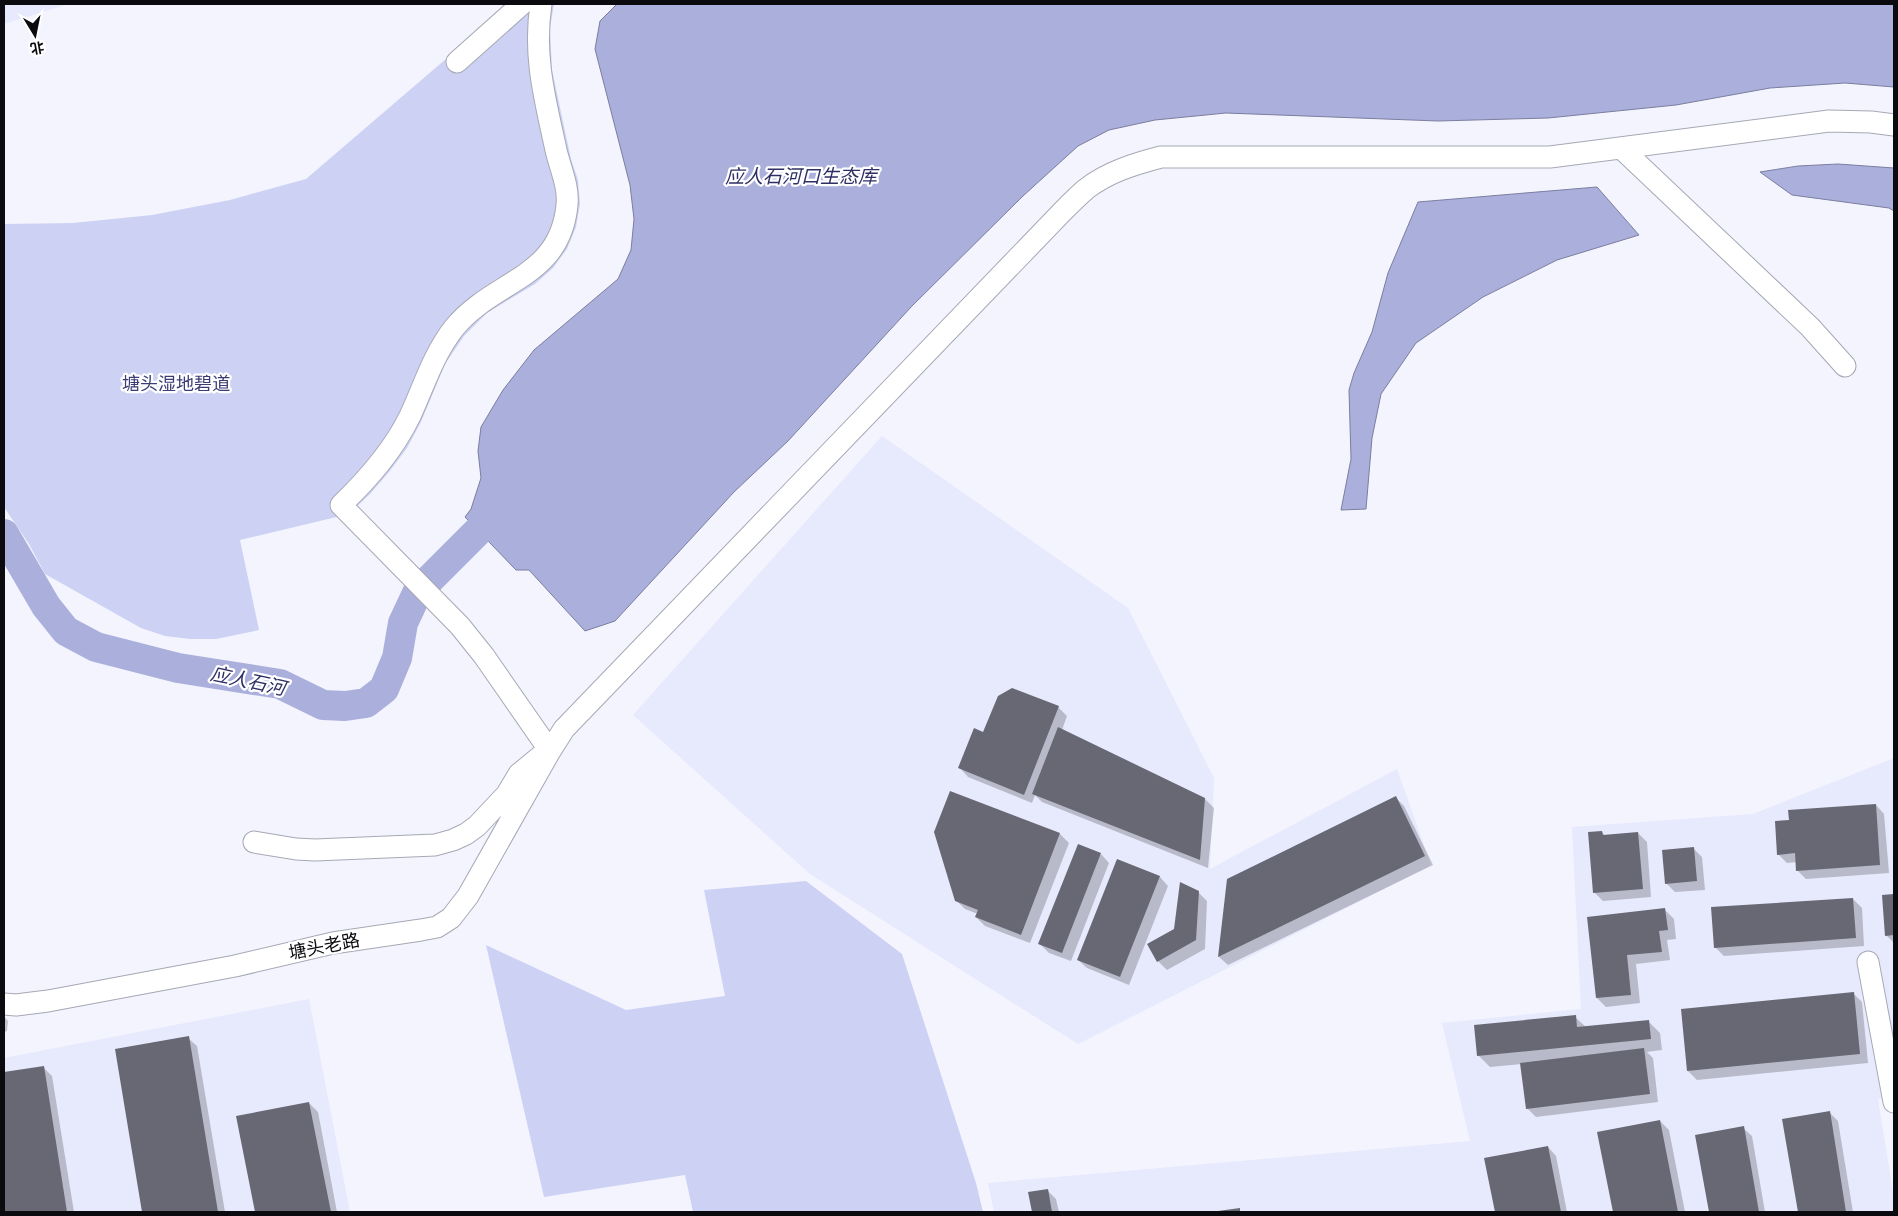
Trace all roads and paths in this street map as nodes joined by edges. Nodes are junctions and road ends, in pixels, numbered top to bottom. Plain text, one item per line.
1 (522, 4) edge
2 (541, 4) edge
3 (457, 62) dead end
4 (1894, 125) edge
5 (1621, 148) junction
6 (1845, 366) dead end
7 (550, 751) junction
8 (254, 842) dead end
9 (1868, 962) dead end
10 (4, 1004) edge
11 (1894, 1102) edge

1 - 3 street
2 - 7 street
4 - 5 street, 塘头老路
5 - 6 street
5 - 7 street, 塘头老路
7 - 8 street
7 - 10 street, 塘头老路
9 - 11 street

